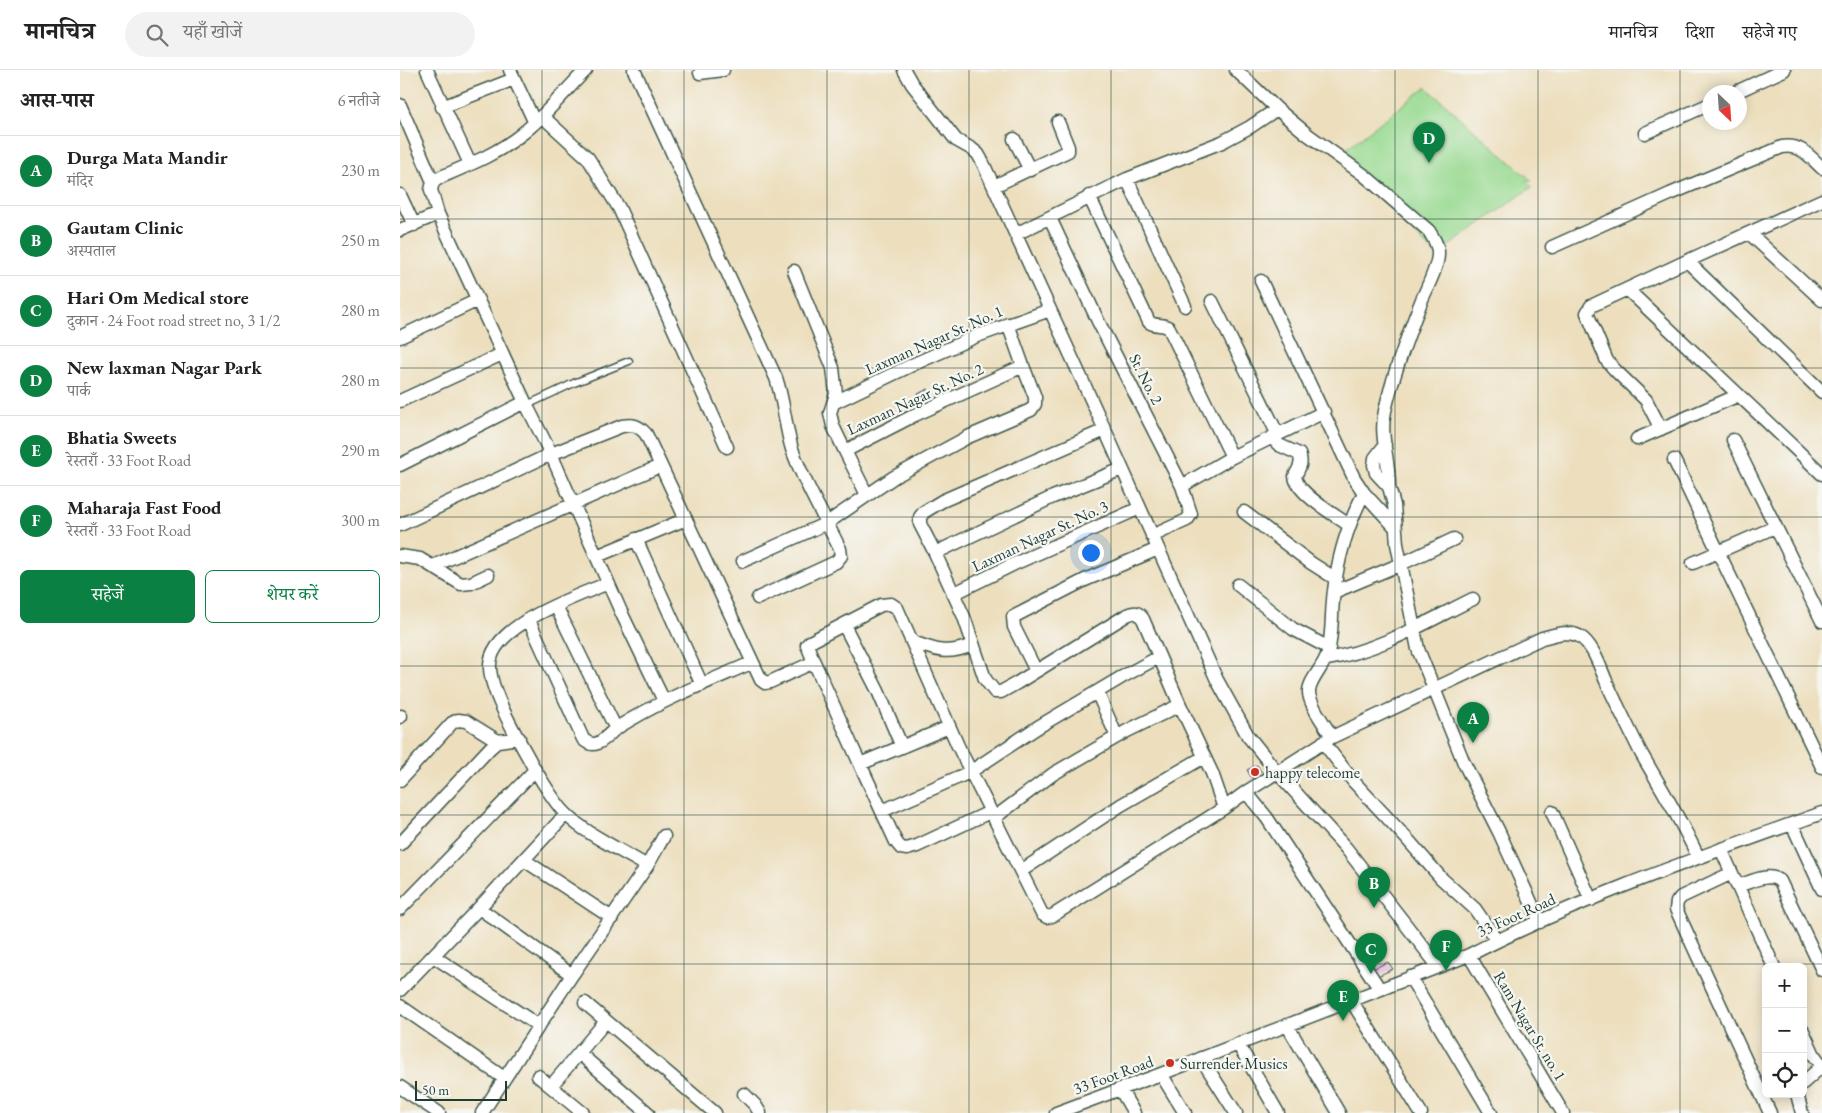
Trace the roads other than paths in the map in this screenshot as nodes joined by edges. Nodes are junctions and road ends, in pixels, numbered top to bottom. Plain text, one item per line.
1 (427, 70) edge
2 (586, 70) edge
3 (634, 70) edge
4 (723, 70) edge
5 (904, 70) edge
6 (1236, 70) edge
7 (1784, 70) edge
8 (700, 73) dead end
9 (512, 74) edge
10 (1747, 87) edge
11 (400, 105) edge
12 (442, 107) junction
13 (1702, 108) edge
14 (1277, 109) junction
15 (538, 119) junction
16 (1058, 122) dead end
17 (1645, 133) dead end
18 (1014, 139) dead end
19 (470, 164) junction
20 (1822, 168) edge
21 (1030, 170) junction
22 (1127, 179) junction
23 (433, 182) junction
24 (994, 186) junction
25 (400, 195) edge
26 (1089, 196) junction
27 (1820, 203) edge
28 (438, 214) junction
29 (1050, 218) junction
30 (414, 225) junction
31 (400, 230) edge
32 (1749, 233) junction
33 (1016, 234) junction
34 (1552, 247) dead end
35 (1687, 261) junction
36 (794, 271) dead end
37 (1261, 281) dead end
38 (1627, 289) junction
39 (478, 300) junction
40 (1822, 300) edge
41 (1212, 301) dead end
42 (1185, 306) dead end
43 (1050, 310) junction
44 (1008, 324) junction
45 (400, 337) edge
46 (502, 354) junction
47 (629, 361) dead end
48 (1023, 366) junction
49 (1822, 392) edge
50 (1738, 395) junction
51 (400, 401) edge
52 (526, 403) junction
53 (834, 403) junction
54 (1324, 412) junction
55 (1661, 429) junction
56 (1105, 430) junction
57 (1275, 437) junction
58 (1637, 439) dead end
59 (1733, 440) dead end
60 (1385, 445) junction
61 (727, 447) dead end
62 (845, 450) junction
63 (552, 454) junction
64 (1232, 457) junction
65 (1674, 460) dead end
66 (400, 465) edge
67 (660, 466) junction
68 (1122, 469) junction
69 (1376, 472) junction
70 (1822, 474) edge
71 (1354, 478) junction
72 (1182, 486) junction
73 (1389, 487) junction
74 (1364, 493) junction
75 (867, 495) junction
76 (574, 504) junction
77 (1140, 508) junction
78 (1244, 512) dead end
79 (686, 518) junction
80 (827, 523) junction
81 (400, 525) edge
82 (1349, 525) junction
83 (1396, 527) junction
84 (1775, 527) junction
85 (1152, 536) junction
86 (636, 539) junction
87 (1454, 539) dead end
88 (1158, 549) junction
89 (1719, 552) junction
90 (935, 553) junction
91 (400, 556) edge
92 (597, 556) junction
93 (743, 561) dead end
94 (1402, 564) junction
95 (1693, 564) dead end
96 (433, 566) junction
97 (488, 575) dead end
98 (608, 583) junction
99 (1238, 585) dead end
100 (1335, 586) junction
101 (953, 594) junction
102 (758, 598) dead end
103 (1473, 599) dead end
104 (556, 606) junction
105 (528, 620) junction
106 (1822, 621) edge
107 (844, 625) junction
108 (1414, 628) junction
109 (913, 642) junction
110 (972, 645) junction
111 (1328, 653) junction
112 (1159, 657) junction
113 (814, 662) junction
114 (751, 663) junction
115 (1036, 671) junction
116 (702, 685) junction
117 (1433, 689) junction
118 (1097, 692) junction
119 (664, 701) junction
120 (1180, 705) junction
121 (949, 726) junction
122 (616, 729) junction
123 (1117, 737) junction
124 (519, 738) junction
125 (1328, 740) junction
126 (498, 742) junction
127 (902, 747) junction
128 (1204, 757) junction
129 (860, 764) junction
130 (1822, 767) edge
131 (535, 770) junction
132 (970, 772) junction
133 (1277, 772) junction
134 (400, 780) edge
135 (1246, 792) junction
136 (1224, 808) junction
137 (882, 811) junction
138 (1552, 812) dead end
139 (1822, 813) edge
140 (566, 814) junction
141 (992, 815) junction
142 (1792, 824) junction
143 (664, 836) dead end
144 (400, 844) edge
145 (1721, 849) junction
146 (1698, 857) junction
147 (524, 860) junction
148 (647, 866) junction
149 (1021, 871) junction
150 (1732, 873) junction
151 (1738, 886) junction
152 (1822, 889) edge
153 (1591, 900) junction
154 (479, 908) junction
155 (400, 909) edge
156 (612, 918) junction
157 (1540, 922) junction
158 (1497, 940) junction
159 (1469, 955) junction
160 (433, 956) junction
161 (1772, 963) edge
162 (1438, 966) junction
163 (1822, 970) edge
164 (572, 975) junction
165 (1410, 977) junction
166 (1380, 988) junction
167 (400, 990) edge
168 (1352, 1000) junction
169 (585, 1003) dead end
170 (400, 1006) edge
171 (606, 1021) junction
172 (1287, 1025) junction
173 (539, 1026) junction
174 (1807, 1039) edge
175 (1238, 1044) junction
176 (578, 1054) junction
177 (1201, 1058) junction
178 (1822, 1066) edge
179 (1161, 1074) junction
180 (538, 1076) dead end
181 (504, 1078) junction
182 (1807, 1079) edge
183 (551, 1086) junction
184 (400, 1087) edge
185 (1120, 1089) junction
186 (744, 1094) dead end
187 (1798, 1098) edge
188 (1079, 1109) edge
189 (439, 1113) edge
190 (482, 1113) edge
191 (583, 1113) edge
192 (648, 1113) edge
193 (715, 1113) edge
194 (760, 1113) edge
195 (1056, 1113) edge
196 (1134, 1113) edge
197 (1185, 1113) edge
198 (1236, 1113) edge
199 (1278, 1113) edge
200 (1339, 1113) edge
201 (1421, 1113) edge
202 (1491, 1113) edge
203 (1563, 1113) edge
204 (1770, 1113) edge
205 (1802, 1113) edge

1 - 12 street
2 - 15 street
3 - 80 street
4 - 8 street
5 - 24 street
6 - 14 street
7 - 10 street
9 - 12 street
9 - 15 street
11 - 23 street
12 - 19 street
13 - 17 street
14 - 22 street
14 - 60 street
15 - 19 street
15 - 61 street
16 - 21 street
18 - 21 street
19 - 23 street
20 - 34 street
21 - 24 street
22 - 26 street
22 - 42 street
23 - 28 street
24 - 33 street
25 - 30 street
26 - 29 street
26 - 64 street
27 - 32 street
28 - 30 street
28 - 39 street
29 - 33 street
29 - 72 street, St. No. 2
30 - 31 street
32 - 35 street
32 - 40 street
33 - 43 street
35 - 38 street
35 - 49 street
36 - 53 street, Laxman Nagar St. No. 2
37 - 54 street
38 - 50 street
38 - 55 street
39 - 45 street
39 - 46 street
41 - 57 street
43 - 44 street, Laxman Nagar St. No. 1
43 - 56 street
44 - 48 street
44 - 53 street, Laxman Nagar St. No. 1
46 - 51 street
46 - 52 street
47 - 52 lane
48 - 62 street, Laxman Nagar St. No. 2
48 - 75 street
50 - 55 street
50 - 70 street
52 - 63 street
52 - 66 street
53 - 62 street, Laxman Nagar St. No. 2
54 - 57 street
54 - 71 street
55 - 58 street
56 - 68 street
56 - 90 street
57 - 64 street
57 - 82 street
59 - 84 street
60 - 69 street
60 - 73 street
62 - 75 street
63 - 67 street
63 - 76 street
63 - 81 street
64 - 72 street
65 - 89 street
67 - 76 street
67 - 79 street
68 - 77 street
68 - 90 street
69 - 71 street
69 - 73 street
71 - 74 street
72 - 85 street, St. No. 2
73 - 83 street
74 - 82 street
74 - 83 street
75 - 80 street
76 - 92 street
76 - 96 street
77 - 85 street
77 - 101 street, Laxman Nagar St. No. 3
78 - 100 street
79 - 86 street
79 - 114 street
80 - 93 street
80 - 102 street
82 - 100 street
83 - 94 street
84 - 89 street
84 - 106 street
85 - 88 street
86 - 92 street
86 - 116 street
87 - 94 street
88 - 115 street
88 - 133 street
89 - 95 street
89 - 130 street
90 - 101 street
91 - 96 street
92 - 98 street
94 - 100 street
94 - 108 street
96 - 97 street
98 - 104 street
98 - 119 street
99 - 111 street
100 - 111 street
101 - 110 street
103 - 108 street
104 - 105 street
104 - 122 street
105 - 122 street
105 - 124 street
107 - 109 street
107 - 113 street
107 - 127 street
108 - 111 street
108 - 117 street
109 - 110 street
109 - 121 street
110 - 115 street
111 - 125 street
112 - 115 street
112 - 118 street
112 - 120 street
113 - 114 street
113 - 129 street
114 - 116 street
116 - 119 street
117 - 125 street
117 - 146 street
117 - 157 street
118 - 123 street
118 - 132 street
119 - 122 street
120 - 123 street
120 - 128 street
121 - 127 street
121 - 132 street
123 - 141 street
124 - 126 street
124 - 131 street
125 - 133 street
125 - 158 street
126 - 134 street
126 - 144 street
127 - 129 street
128 - 136 street
128 - 149 street
129 - 137 street
131 - 140 street
131 - 155 street
132 - 137 street
132 - 141 street
133 - 135 street
133 - 162 street
135 - 136 street
135 - 166 street
136 - 149 street
137 - 141 street
138 - 153 street
139 - 142 street, 33 Foot Road
140 - 147 street
140 - 148 street
141 - 149 street
142 - 145 street, 33 Foot Road
142 - 152 street
143 - 148 street
145 - 146 street, 33 Foot Road
145 - 150 street
146 - 153 street, 33 Foot Road
147 - 154 street
147 - 156 street
148 - 156 street
150 - 151 street
150 - 204 street
151 - 161 street
151 - 163 street
153 - 157 street, 33 Foot Road
154 - 160 street
154 - 164 street
156 - 164 street
157 - 158 street, 33 Foot Road
158 - 159 street, 33 Foot Road
159 - 162 street, 33 Foot Road
159 - 203 street, Ram Nagar St. no. 1
160 - 167 street
160 - 173 street
162 - 165 street, 33 Foot Road
164 - 173 street
165 - 166 street, 33 Foot Road
165 - 202 street
166 - 168 street, 33 Foot Road
168 - 172 street, 33 Foot Road
168 - 201 street
169 - 171 street
170 - 181 street
171 - 176 street
171 - 193 street
172 - 175 street, 33 Foot Road
172 - 200 street
173 - 181 street
174 - 178 street
175 - 177 street, 33 Foot Road
175 - 199 street
176 - 183 street
176 - 192 street
177 - 179 street, 33 Foot Road
177 - 198 street
178 - 182 street
179 - 185 street, 33 Foot Road
179 - 197 street
180 - 183 street
181 - 190 street
183 - 191 street
184 - 189 street
185 - 188 street, 33 Foot Road
185 - 196 street
186 - 194 street
187 - 205 street
188 - 195 street, 33 Foot Road

